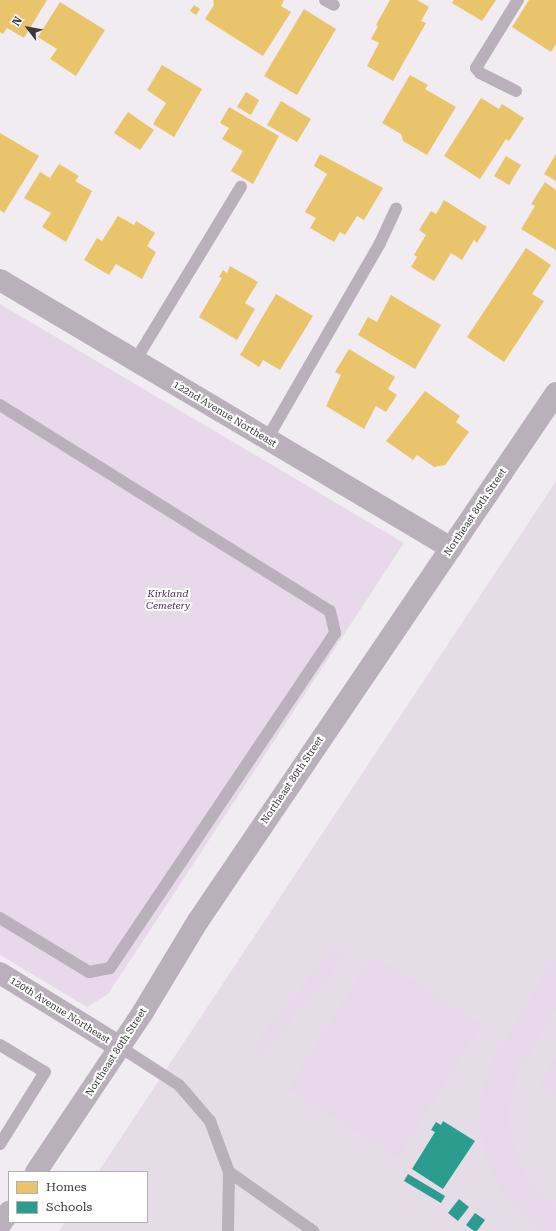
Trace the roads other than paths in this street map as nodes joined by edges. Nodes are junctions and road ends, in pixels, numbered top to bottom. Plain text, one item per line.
1 (518, 0) edge
2 (516, 91) dead end
3 (241, 187) dead end
4 (396, 209) dead end
5 (0, 280) edge
6 (135, 360) junction
7 (556, 393) edge
8 (0, 405) edge
9 (267, 439) junction
10 (451, 548) junction
11 (0, 918) edge
12 (0, 973) edge
13 (0, 1045) edge
14 (120, 1047) junction
15 (0, 1144) edge
16 (37, 1171) edge
17 (229, 1172) junction
18 (8, 1213) edge
19 (0, 1225) edge
20 (228, 1231) edge
21 (313, 1231) edge

1 - 2 lane
3 - 6 lane
4 - 9 lane
5 - 6 street, 122nd Avenue Northeast
6 - 9 street, 122nd Avenue Northeast
7 - 10 street, Northeast 80th Street
8 - 11 lane
9 - 10 street, 122nd Avenue Northeast
10 - 14 street, Northeast 80th Street
12 - 14 street, 120th Avenue Northeast
13 - 15 lane
14 - 16 street, Northeast 80th Street
14 - 17 lane
17 - 20 lane
17 - 21 lane
18 - 19 street

